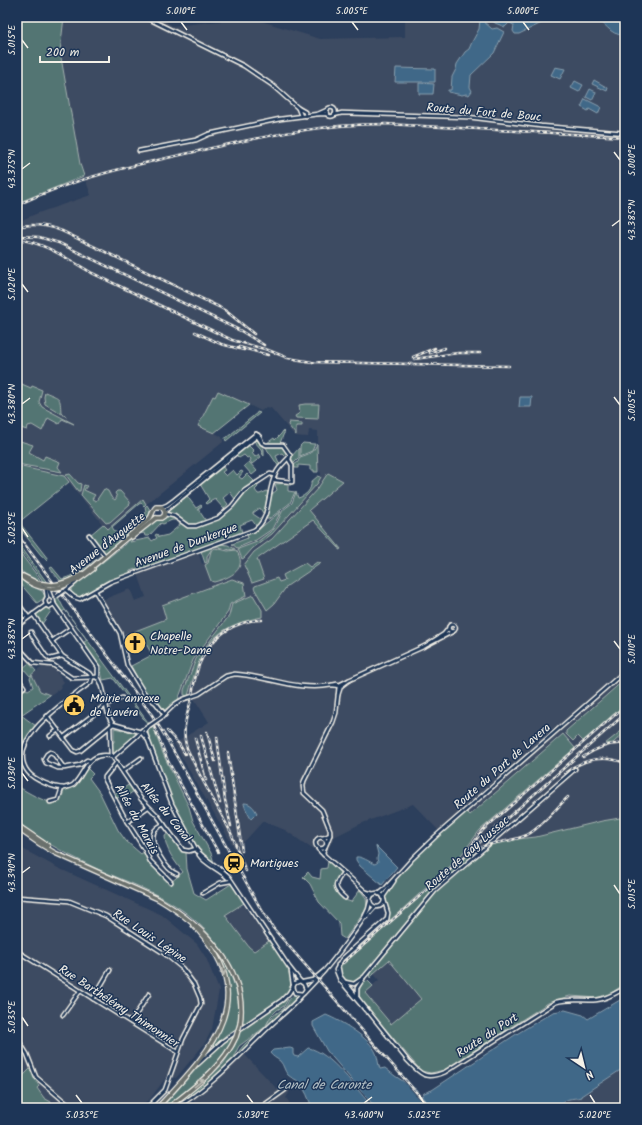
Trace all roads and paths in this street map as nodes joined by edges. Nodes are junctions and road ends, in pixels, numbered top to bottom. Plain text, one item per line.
1 (146, 17) edge
2 (298, 108) junction
3 (327, 110) junction
4 (335, 110) junction
5 (342, 113) junction
6 (318, 114) junction
7 (328, 114) junction
8 (334, 115) junction
9 (301, 116) junction
10 (306, 116) junction
11 (625, 133) edge
12 (138, 151) dead end
13 (256, 435) junction
14 (290, 456) junction
15 (286, 462) junction
16 (291, 464) junction
17 (275, 475) junction
18 (274, 480) junction
19 (162, 507) junction
20 (165, 512) junction
21 (153, 514) junction
22 (156, 518) junction
23 (89, 535) dead end
24 (105, 556) junction
25 (17, 572) edge
26 (78, 580) junction
27 (60, 586) junction
28 (49, 588) junction
29 (70, 588) junction
30 (65, 591) junction
31 (95, 591) junction
32 (70, 594) junction
33 (47, 598) junction
34 (52, 598) junction
35 (17, 602) edge
36 (54, 604) junction
37 (46, 605) junction
38 (17, 613) edge
39 (33, 614) junction
40 (28, 618) junction
41 (17, 626) edge
42 (71, 628) junction
43 (448, 629) junction
44 (32, 632) dead end
45 (452, 632) junction
46 (52, 641) junction
47 (17, 646) edge
48 (425, 646) junction
49 (21, 651) junction
50 (17, 655) edge
51 (62, 656) junction
52 (50, 659) junction
53 (48, 664) junction
54 (625, 671) edge
55 (17, 677) edge
56 (92, 677) junction
57 (98, 677) junction
58 (340, 686) junction
59 (17, 691) edge
60 (122, 698) dead end
61 (107, 704) junction
62 (47, 716) junction
63 (163, 716) junction
64 (112, 726) junction
65 (58, 730) junction
66 (143, 731) junction
67 (50, 736) dead end
68 (64, 737) junction
69 (112, 756) junction
70 (142, 758) dead end
71 (90, 761) junction
72 (117, 762) junction
73 (64, 768) junction
74 (575, 769) dead end
75 (123, 771) junction
76 (62, 788) junction
77 (50, 802) dead end
78 (148, 807) junction
79 (127, 822) junction
80 (164, 824) junction
81 (17, 825) edge
82 (17, 828) edge
83 (330, 835) junction
84 (323, 838) junction
85 (327, 844) junction
86 (318, 848) junction
87 (324, 848) junction
88 (196, 849) junction
89 (324, 855) junction
90 (72, 860) junction
91 (343, 872) junction
92 (177, 874) dead end
93 (396, 878) junction
94 (231, 881) junction
95 (171, 882) dead end
96 (203, 892) dead end
97 (366, 892) junction
98 (374, 894) junction
99 (379, 894) junction
100 (17, 897) edge
101 (371, 897) junction
102 (345, 898) dead end
103 (383, 899) junction
104 (370, 902) junction
105 (380, 906) junction
106 (375, 907) junction
107 (388, 912) junction
108 (184, 916) junction
109 (358, 926) junction
110 (17, 951) edge
111 (338, 965) junction
112 (329, 966) junction
113 (289, 967) junction
114 (110, 970) dead end
115 (364, 977) junction
116 (301, 981) junction
117 (345, 982) junction
118 (354, 984) junction
119 (293, 985) junction
120 (357, 988) junction
121 (625, 988) edge
122 (80, 991) junction
123 (351, 991) junction
124 (303, 993) junction
125 (149, 994) dead end
126 (357, 996) junction
127 (93, 999) junction
128 (63, 1015) dead end
129 (377, 1022) junction
130 (131, 1023) junction
131 (17, 1038) edge
132 (178, 1052) junction
133 (186, 1076) junction
134 (286, 1090) dead end
135 (72, 1108) edge
136 (148, 1108) edge
137 (157, 1108) edge
138 (168, 1108) edge
139 (175, 1108) edge
140 (260, 1108) edge

1 - 2 street
2 - 9 street
2 - 10 street
3 - 4 street
3 - 6 street
3 - 7 street
4 - 5 street, Route du Fort de Bouc
4 - 8 street
5 - 8 street, Route du Fort de Bouc
5 - 11 street, Route du Fort de Bouc
6 - 7 street
6 - 10 street
7 - 8 street
9 - 10 street
9 - 12 street
13 - 14 street
13 - 19 street
13 - 20 street
14 - 15 street
14 - 16 street
15 - 16 street
15 - 17 street
16 - 18 street
17 - 18 street, Avenue de Dunkerque
17 - 20 street
18 - 31 street, Avenue de Dunkerque
19 - 20 main road
19 - 21 main road
20 - 22 main road
21 - 22 main road
21 - 24 main road, Avenue d'Auguette
22 - 26 main road, Avenue d'Auguette
23 - 24 street
24 - 27 main road, Avenue d'Auguette
25 - 28 main road, Avenue d'Auguette
25 - 28 main road
26 - 27 main road, Avenue d'Auguette
26 - 29 street
27 - 28 main road, Avenue d'Auguette, bridge
28 - 33 street
28 - 34 street
29 - 30 street
29 - 32 street
30 - 32 street
30 - 34 street, bridge
31 - 32 street, Avenue de Dunkerque
31 - 63 street
33 - 34 street
33 - 37 street
34 - 36 street
35 - 40 street
36 - 37 street
36 - 42 street
37 - 39 street
38 - 40 street
39 - 40 street
39 - 46 street
40 - 41 street
42 - 46 street
42 - 57 street
43 - 45 street
43 - 45 street
43 - 48 street
44 - 52 street
45 - 48 street
46 - 51 street
47 - 49 street
48 - 58 street
49 - 50 street
49 - 53 street
51 - 52 street
51 - 56 street
52 - 53 street
53 - 56 street
54 - 93 street, Route du Port de Lavera
55 - 59 street
56 - 57 street
56 - 62 street
57 - 61 street
58 - 63 street
58 - 83 street
60 - 61 street
61 - 64 street
61 - 68 street
62 - 65 street
62 - 76 street
63 - 66 street, bridge
64 - 66 street
64 - 68 street
64 - 69 street
65 - 67 street
65 - 68 street
66 - 69 street
66 - 88 street
69 - 71 street
69 - 72 street, Allée du Canal
70 - 75 street
71 - 73 street
71 - 76 street
72 - 75 street, Allée du Canal
72 - 79 street, Allée du Marais
73 - 73 street
74 - 115 street, Route de Gay Lussac
75 - 78 street, Allée du Canal
76 - 77 street
78 - 79 street
78 - 80 street, Allée du Canal
79 - 95 street, Allée du Marais
80 - 88 street, Allée du Canal
80 - 92 street
81 - 90 main road
82 - 90 main road
83 - 84 street
83 - 85 street
84 - 85 street
84 - 86 street
85 - 87 street
86 - 87 street
86 - 89 street
87 - 89 street
88 - 94 street
89 - 91 street
90 - 108 main road
91 - 97 street
91 - 102 street
93 - 99 street, Route du Port de Lavera
93 - 103 street, Route du Port de Lavera
94 - 96 street
94 - 113 street
97 - 98 street
97 - 101 street
98 - 99 street
98 - 101 street
99 - 103 street
100 - 132 street, Rue Louis Lépine
101 - 104 street
103 - 105 street
103 - 107 street
104 - 106 street
104 - 109 street
105 - 106 street
105 - 107 street
106 - 109 street
107 - 111 street
108 -> 133 main road
138 -> 108 main road, bridge
109 - 112 street
110 - 122 street, Rue Barthélémy Thimonnier
111 - 117 street, Route du Port
111 - 123 street, Route du Port
112 - 116 street
112 - 124 street
113 - 116 street
113 - 119 street
114 - 127 street
115 - 118 street, Route de Gay Lussac
115 - 120 street, Route de Gay Lussac
116 - 119 street
116 - 124 street
117 - 118 street
117 - 123 street, Route du Port
118 - 123 street, Route de Gay Lussac
119 - 124 street
119 - 133 street
120 - 123 street, Route de Gay Lussac
120 - 126 street
121 - 129 street, Route du Port
122 - 127 street, Rue Barthélémy Thimonnier
122 - 128 street
123 - 126 street, Route du Port
123 - 129 street, Route du Port
124 - 139 street
125 - 130 street
126 - 129 street, Route du Port
127 - 130 street, Rue Barthélémy Thimonnier
130 - 132 street, Rue Barthélémy Thimonnier
131 - 135 street
132 - 136 street, Rue Barthélémy Thimonnier
133 - 137 main road
134 - 140 street

